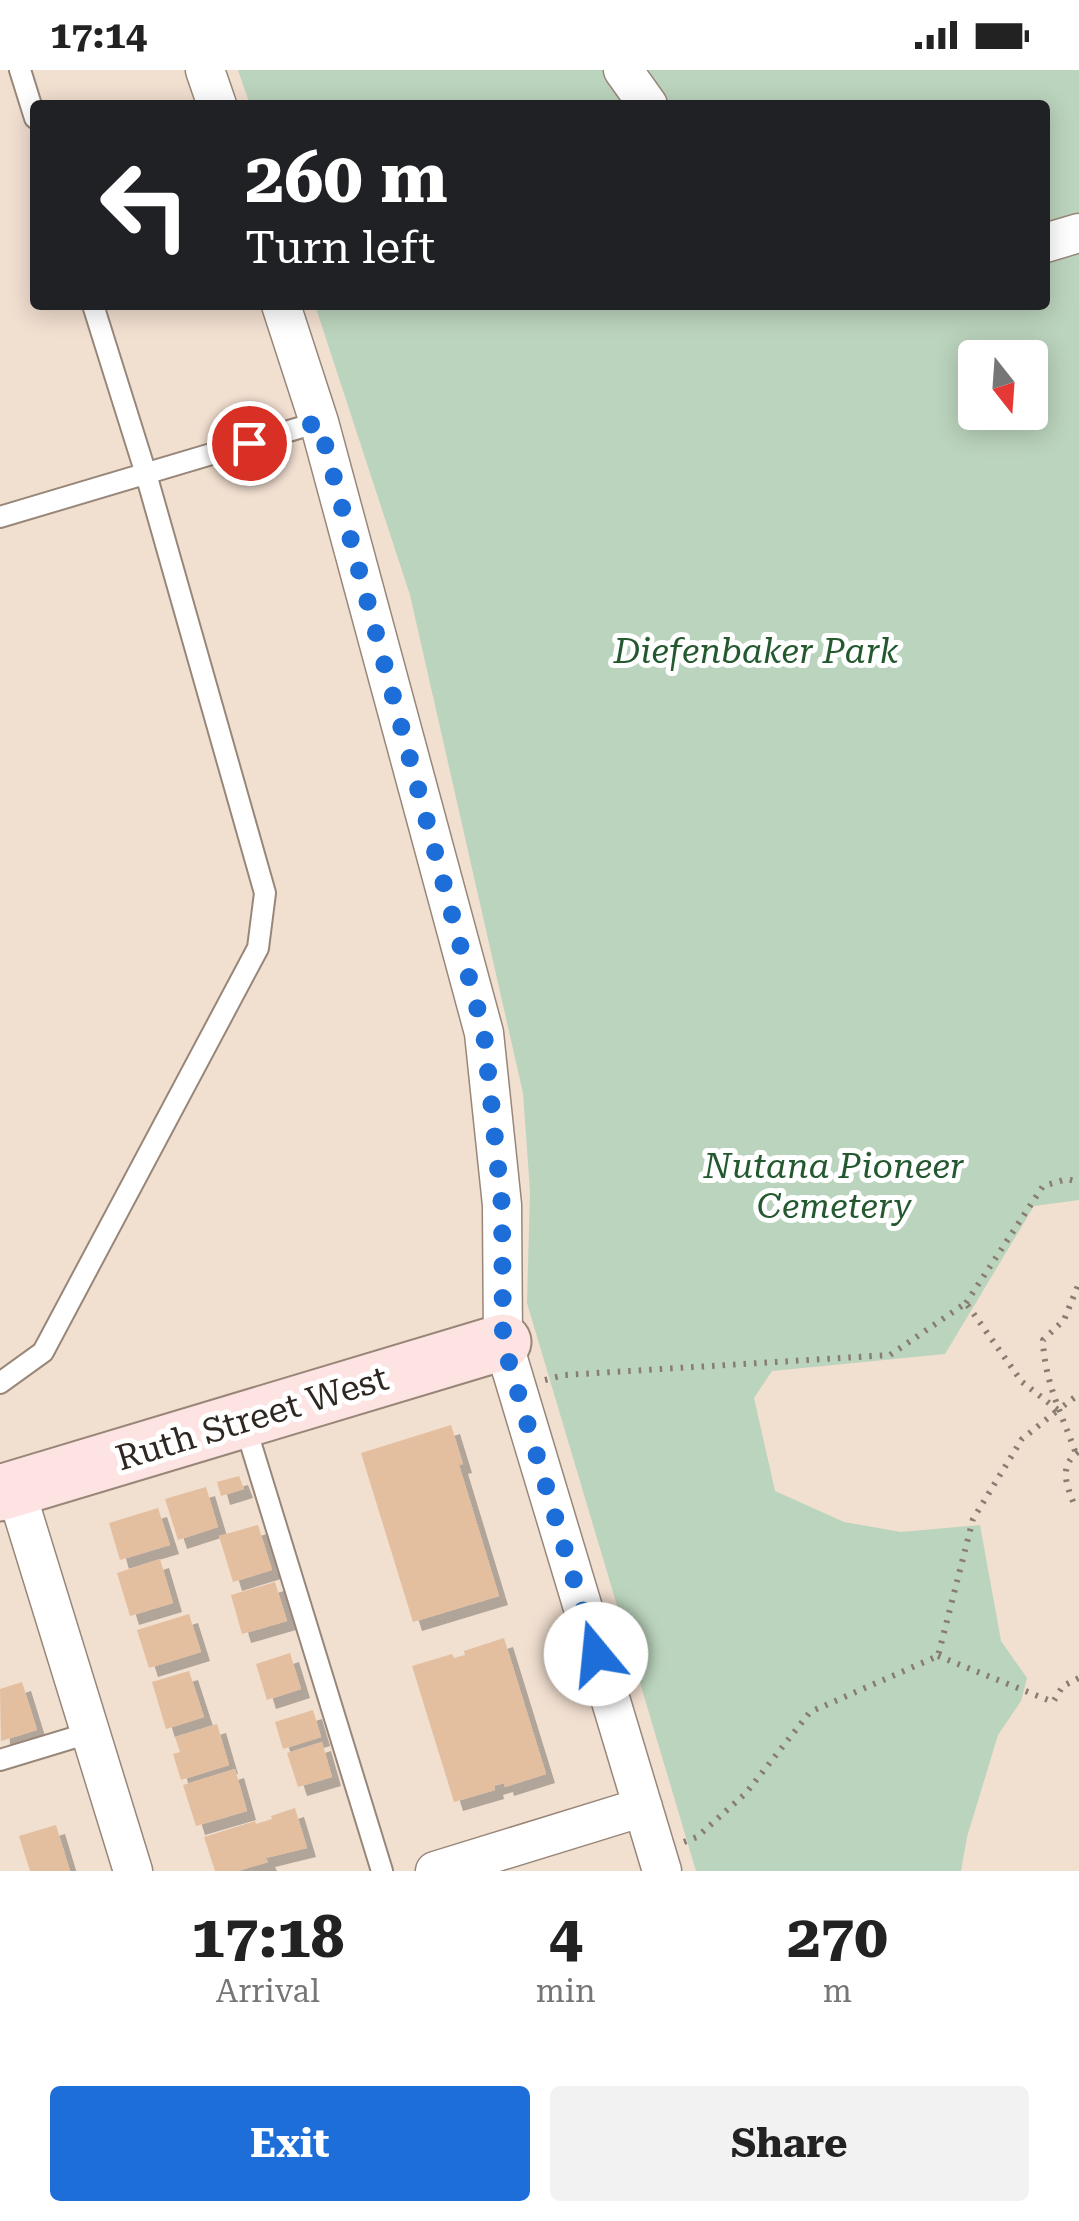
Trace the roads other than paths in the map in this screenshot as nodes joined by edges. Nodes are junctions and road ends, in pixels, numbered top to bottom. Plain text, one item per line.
1 (20, 70) edge
2 (206, 70) edge
3 (623, 70) edge
4 (215, 100) edge
5 (644, 100) edge
6 (30, 102) edge
7 (1079, 233) edge
8 (1050, 242) edge
9 (96, 310) edge
10 (283, 310) edge
11 (319, 422) junction
12 (146, 474) junction
13 (0, 517) edge
14 (509, 1364) junction
15 (0, 1384) edge
16 (244, 1420) junction
17 (8, 1491) edge
18 (89, 1733) junction
19 (0, 1760) edge
20 (643, 1808) junction
21 (660, 1861) edge
22 (134, 1871) edge
23 (382, 1871) edge
24 (435, 1871) edge

1 - 6 lane
2 - 4 street
3 - 5 street
7 - 8 street
9 - 12 lane
10 - 11 street
11 - 12 lane
11 - 14 street
12 - 13 lane
12 - 15 lane
14 - 16 street, Ruth Street West
14 - 20 street
16 - 17 street, Ruth Street West
16 - 23 lane
17 - 18 street
18 - 19 lane
18 - 22 street
20 - 21 street
20 - 24 street

